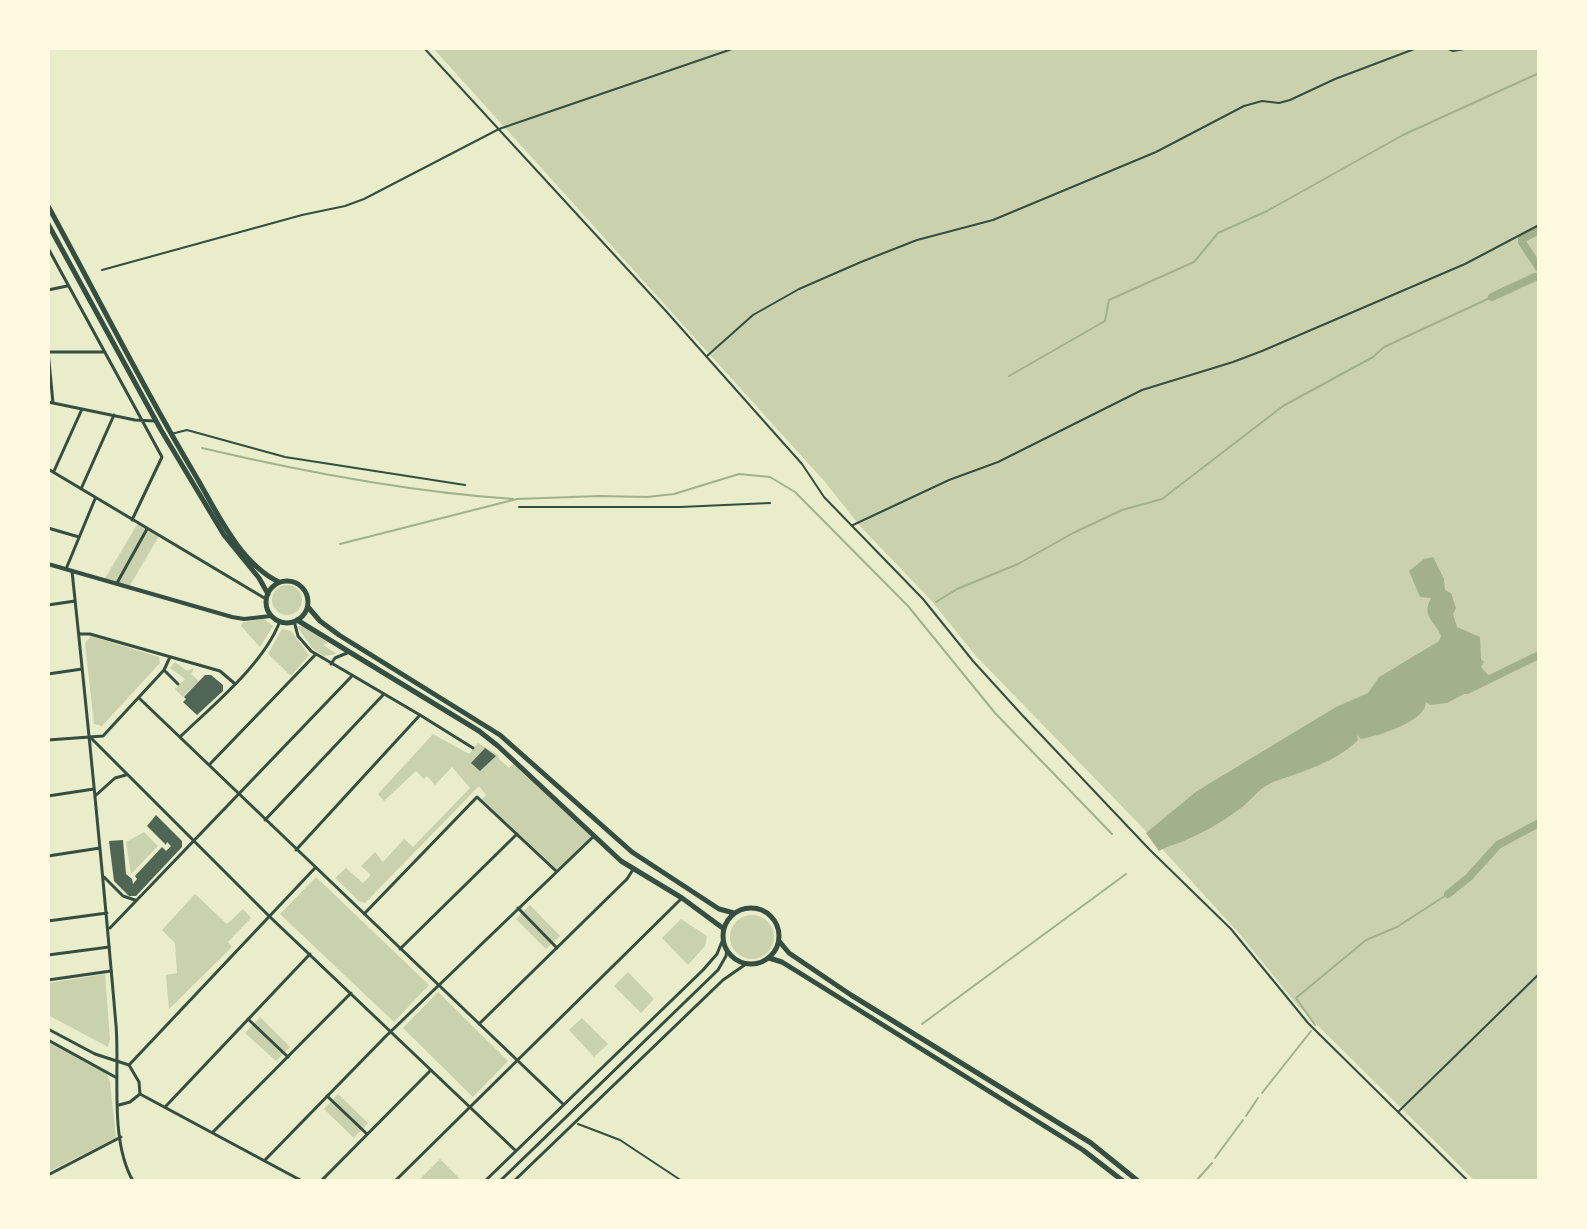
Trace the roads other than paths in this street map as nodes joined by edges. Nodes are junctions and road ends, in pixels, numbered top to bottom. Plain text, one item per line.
1 (48, 206) edge
2 (48, 224) edge
3 (48, 248) edge
4 (68, 286) junction
5 (48, 290) edge
6 (48, 352) edge
7 (106, 352) junction
8 (51, 403) edge
9 (82, 409) junction
10 (114, 415) junction
11 (140, 420) junction
12 (155, 421) junction
13 (170, 435) junction
14 (48, 469) edge
15 (54, 472) junction
16 (465, 485) dead end
17 (81, 489) junction
18 (96, 498) junction
19 (770, 503) dead end
20 (519, 507) dead end
21 (132, 520) junction
22 (48, 528) edge
23 (147, 529) junction
24 (79, 537) junction
25 (48, 564) edge
26 (69, 570) junction
27 (279, 582) junction
28 (117, 583) junction
29 (267, 596) junction
30 (75, 601) junction
31 (48, 605) edge
32 (308, 607) junction
33 (271, 616) junction
34 (280, 621) junction
35 (296, 621) junction
36 (79, 634) junction
37 (349, 653) junction
38 (316, 654) junction
39 (170, 657) junction
40 (331, 664) junction
41 (82, 669) junction
42 (164, 670) junction
43 (48, 674) edge
44 (351, 677) junction
45 (234, 683) junction
46 (178, 684) dead end
47 (383, 695) junction
48 (139, 698) junction
49 (420, 715) junction
50 (89, 736) junction
51 (180, 737) junction
52 (48, 740) edge
53 (473, 748) dead end
54 (209, 765) junction
55 (126, 775) junction
56 (94, 789) junction
57 (239, 794) junction
58 (48, 796) edge
59 (95, 796) junction
60 (265, 820) junction
61 (517, 834) junction
62 (594, 836) junction
63 (195, 840) junction
64 (100, 848) junction
65 (296, 850) junction
66 (48, 856) edge
67 (315, 868) junction
68 (634, 868) junction
69 (556, 871) junction
70 (103, 876) junction
71 (682, 898) junction
72 (135, 900) junction
73 (518, 908) junction
74 (107, 913) junction
75 (734, 913) junction
76 (364, 914) junction
77 (269, 916) junction
78 (48, 921) edge
79 (724, 929) junction
80 (108, 930) junction
81 (723, 939) junction
82 (779, 941) junction
83 (109, 947) junction
84 (557, 948) junction
85 (400, 949) junction
86 (727, 950) junction
87 (310, 954) junction
88 (48, 955) edge
89 (769, 958) junction
90 (746, 964) junction
91 (111, 971) junction
92 (48, 980) edge
93 (439, 986) junction
94 (351, 993) junction
95 (248, 1019) junction
96 (479, 1024) junction
97 (48, 1029) edge
98 (391, 1032) junction
99 (48, 1040) edge
100 (288, 1057) junction
101 (117, 1059) junction
102 (517, 1060) junction
103 (129, 1065) junction
104 (431, 1070) junction
105 (117, 1078) junction
106 (140, 1094) junction
107 (327, 1096) junction
108 (563, 1104) junction
109 (118, 1105) junction
110 (166, 1106) junction
111 (470, 1107) junction
112 (213, 1132) junction
113 (367, 1134) junction
114 (121, 1137) junction
115 (516, 1151) junction
116 (265, 1160) junction
117 (48, 1175) edge
118 (133, 1181) edge
119 (302, 1181) edge
120 (321, 1181) edge
121 (395, 1181) edge
122 (485, 1181) edge
123 (500, 1181) edge
124 (514, 1181) edge
125 (1123, 1181) edge
126 (1138, 1181) edge

1 - 13 main road
2 - 12 main road
3 - 4 street
4 - 5 street
4 - 7 street
6 - 7 street
6 - 8 street
7 - 11 street
8 - 9 street
9 - 10 street
9 - 15 street
10 - 11 street
10 - 17 street
11 - 12 street
11 - 21 street
12 - 29 main road
13 - 16 lane
13 - 27 main road
14 - 15 street
15 - 17 street
17 - 18 street
18 - 21 street
18 - 24 street
19 - 20 lane
21 - 23 street
22 - 24 street
23 - 28 street
23 - 29 street
24 - 26 street
25 - 26 street
26 - 28 street
26 - 30 street
27 - 29 main road
27 - 32 main road
28 - 33 street
29 - 33 main road
30 - 31 street
30 - 36 street
32 - 35 main road
32 - 75 main road
33 - 34 main road
34 - 35 main road
34 - 45 street
35 - 37 main road
35 - 38 street
36 - 39 street
36 - 41 street
37 - 40 street
37 - 62 main road
38 - 40 street
38 - 54 street
39 - 42 street
39 - 45 street
40 - 44 street
41 - 43 street
41 - 50 street
42 - 46 street
42 - 48 street
44 - 47 street
44 - 57 street
45 - 51 street
47 - 49 street
47 - 60 street
48 - 50 street
48 - 51 street
49 - 53 street
49 - 65 street
50 - 52 street
50 - 55 street
50 - 56 street
51 - 54 street
54 - 57 street
55 - 59 street
55 - 63 street
56 - 58 street
56 - 59 street
57 - 60 street
57 - 63 street
59 - 64 street
60 - 65 street
61 - 69 street
61 - 76 street
61 - 85 street
62 - 68 main road
62 - 69 street
63 - 72 street
63 - 77 street
64 - 66 street
64 - 70 street
65 - 67 street
67 - 76 street
67 - 77 street
68 - 71 main road
68 - 84 street
69 - 73 street
70 - 72 street
70 - 74 street
71 - 79 main road
71 - 102 street
72 - 80 street
73 - 84 street
73 - 93 street
74 - 78 street
74 - 80 street
75 - 79 main road
75 - 82 main road
76 - 85 street
77 - 87 street
77 - 103 street
79 - 81 main road
80 - 83 street
81 - 86 main road
81 - 108 street
82 - 89 main road
82 - 126 main road
83 - 88 street
83 - 91 street
84 - 96 street
85 - 93 street
86 - 90 main road
86 - 123 street
87 - 94 street
87 - 95 street
89 - 90 main road
89 - 125 main road
90 - 124 street
91 - 92 street
91 - 101 street
93 - 96 street
93 - 98 street
94 - 98 street
94 - 100 street
95 - 100 street
95 - 110 street
96 - 102 street
97 - 101 street
98 - 104 street
98 - 107 street
99 - 105 street
100 - 112 street
101 - 103 street
101 - 105 street
102 - 108 street
102 - 111 street
103 - 106 street
104 - 111 street
104 - 113 street
105 - 109 street
106 - 109 street
106 - 110 street
107 - 113 street
107 - 116 street
108 - 115 street
109 - 114 street
110 - 112 street
111 - 115 street
111 - 121 street
112 - 116 street
113 - 120 street
114 - 117 street
114 - 118 street
115 - 122 street
116 - 119 street

